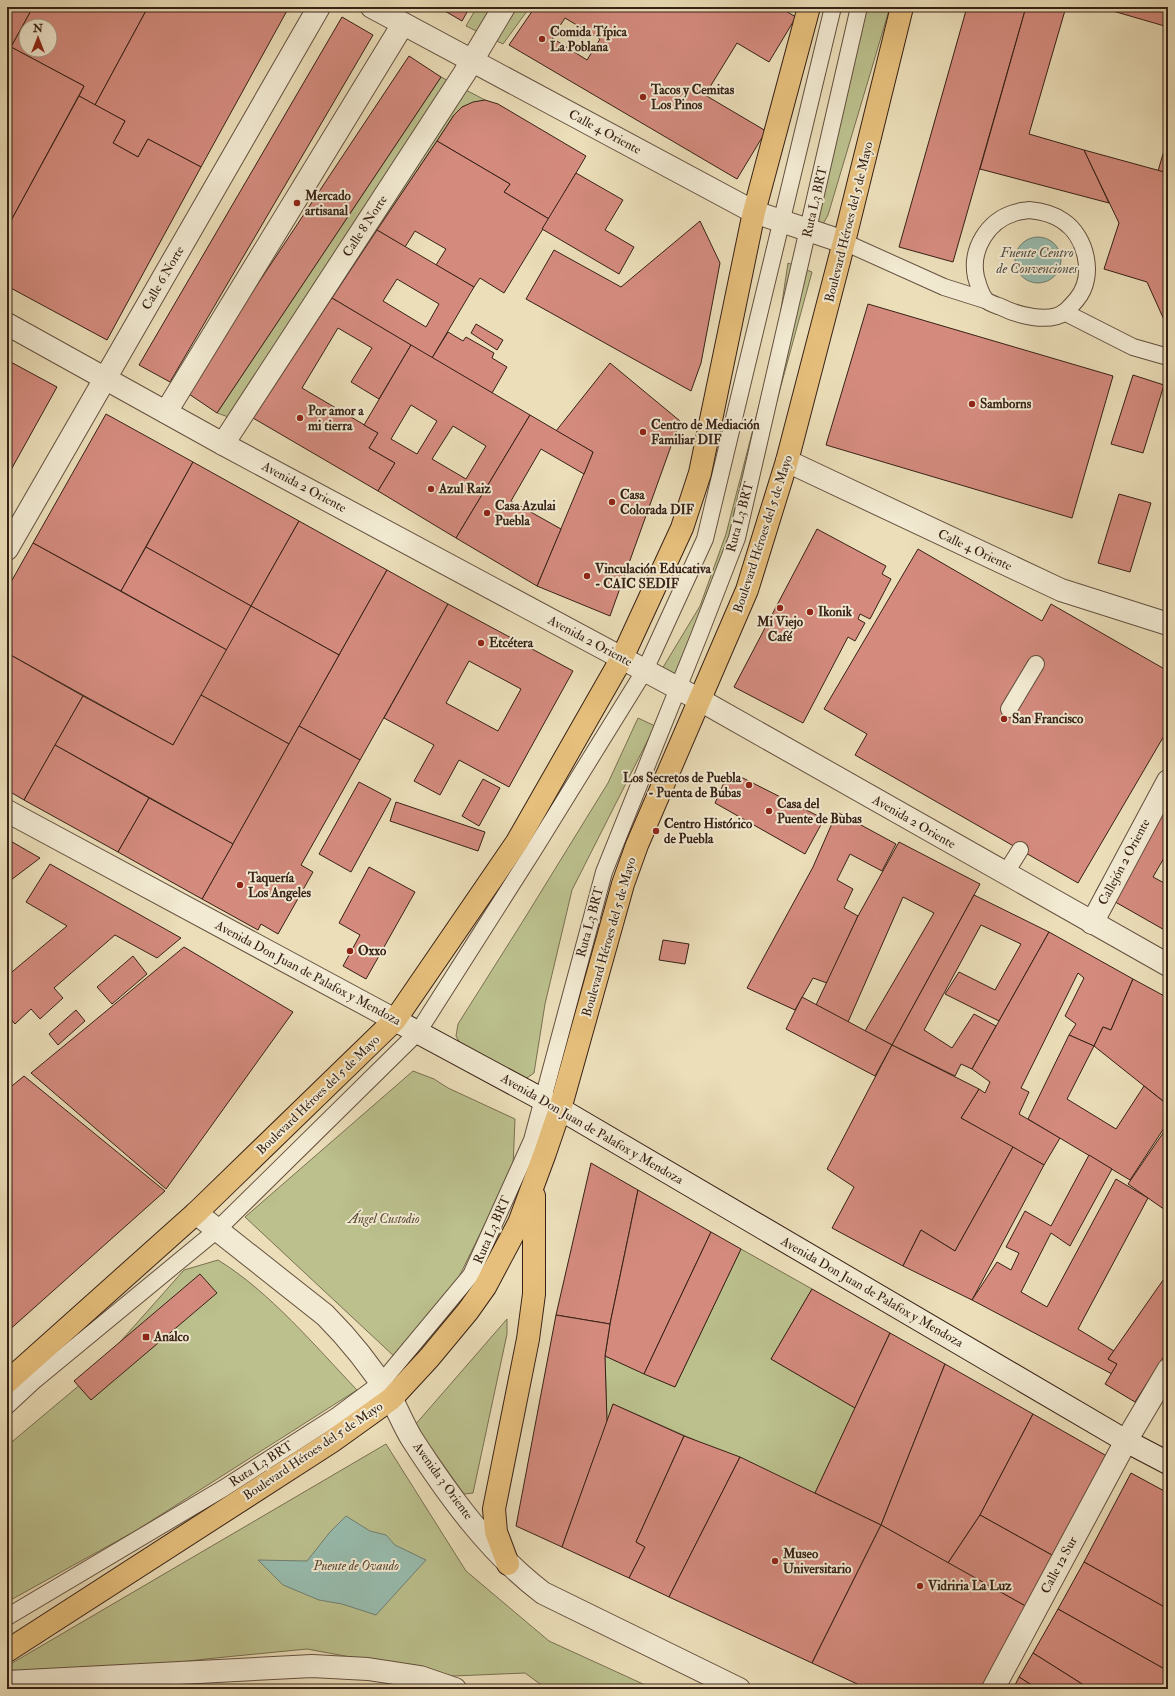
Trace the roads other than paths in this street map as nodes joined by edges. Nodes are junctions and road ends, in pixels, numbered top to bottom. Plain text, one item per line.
1 (319, 7) edge
2 (372, 7) edge
3 (504, 7) edge
4 (809, 7) edge
5 (833, 7) edge
6 (859, 7) edge
7 (902, 7) edge
8 (403, 24) junction
9 (472, 61) junction
10 (754, 212) junction
11 (780, 222) junction
12 (808, 231) junction
13 (844, 242) junction
14 (985, 300) junction
15 (1064, 312) junction
16 (7, 324) edge
17 (1168, 357) edge
18 (105, 379) junction
19 (166, 412) junction
20 (223, 444) junction
21 (787, 461) junction
22 (7, 549) edge
23 (1168, 624) edge
24 (622, 658) junction
25 (1036, 664) dead end
26 (645, 670) junction
27 (677, 688) junction
28 (700, 700) junction
29 (1009, 709) dead end
30 (1168, 781) edge
31 (7, 811) edge
32 (1020, 850) dead end
33 (1005, 874) junction
34 (1092, 923) junction
35 (1168, 965) edge
36 (395, 1020) junction
37 (418, 1032) junction
38 (551, 1104) junction
39 (534, 1183) junction
40 (196, 1213) junction
41 (218, 1230) junction
42 (1168, 1370) edge
43 (7, 1382) edge
44 (386, 1391) junction
45 (7, 1406) edge
46 (1126, 1441) junction
47 (1168, 1463) edge
48 (508, 1564) junction
49 (7, 1617) edge
50 (7, 1651) edge
51 (7, 1682) edge
52 (455, 1689) edge
53 (739, 1689) edge
54 (993, 1689) edge

1 - 18 street, Calle 6 Norte
2 - 8 street, Calle 4 Oriente
3 - 9 street, Calle 8 Norte
4 - 10 main road, Boulevard Héroes del 5 de Mayo
5 - 11 lane
6 - 12 lane, Ruta L3 BRT
7 - 13 main road, Boulevard Héroes del 5 de Mayo
8 - 9 street, Calle 4 Oriente
8 - 19 street
9 - 10 street, Calle 4 Oriente
9 - 20 street, Calle 8 Norte
10 - 11 street, Calle 4 Oriente
10 - 24 main road, Boulevard Héroes del 5 de Mayo
11 - 12 street, Calle 4 Oriente
11 - 26 lane
12 - 13 street, Calle 4 Oriente
12 - 27 lane, Ruta L3 BRT
13 - 14 lane
13 - 21 main road, Boulevard Héroes del 5 de Mayo
14 - 15 lane
14 - 15 lane
15 - 17 lane
16 - 18 street, Avenida 2 Oriente
18 - 19 street, Avenida 2 Oriente
18 - 22 street, Calle 6 Norte
19 - 20 street, Avenida 2 Oriente
20 - 24 street, Avenida 2 Oriente
21 - 23 street, Calle 4 Oriente
21 - 28 main road, Boulevard Héroes del 5 de Mayo
24 - 26 street, Avenida 2 Oriente
24 - 36 main road, Boulevard Héroes del 5 de Mayo
25 - 29 lane
26 - 27 street, Avenida 2 Oriente
26 - 37 lane
27 - 28 street, Avenida 2 Oriente
27 - 38 lane, Ruta L3 BRT
28 - 33 street, Avenida 2 Oriente
28 - 38 main road, Boulevard Héroes del 5 de Mayo
30 - 34 street, Callejón 2 Oriente
31 - 36 street, Avenida Don Juan de Palafox y Mendoza
32 - 33 lane
33 - 34 street, Avenida 2 Oriente
34 - 35 street, Avenida 2 Oriente
36 - 37 street, Avenida Don Juan de Palafox y Mendoza
36 - 40 main road, Boulevard Héroes del 5 de Mayo
37 - 38 street, Avenida Don Juan de Palafox y Mendoza
37 - 41 lane
38 - 39 main road, Boulevard Héroes del 5 de Mayo
38 - 44 lane, Ruta L3 BRT
38 - 46 street, Avenida Don Juan de Palafox y Mendoza
39 - 44 main road, Boulevard Héroes del 5 de Mayo
39 - 48 main road
40 - 41 street, Avenida 3 Oriente
40 - 43 main road, Boulevard Héroes del 5 de Mayo
41 - 44 street, Avenida 3 Oriente
41 - 45 lane
42 - 46 street, Calle 12 Sur
44 - 48 street, Avenida 3 Oriente
44 - 49 lane, Ruta L3 BRT
44 - 50 main road, Boulevard Héroes del 5 de Mayo
46 - 47 street, Avenida Don Juan de Palafox y Mendoza
46 - 54 street, Calle 12 Sur
48 - 53 street, Avenida 3 Oriente
51 - 52 street

